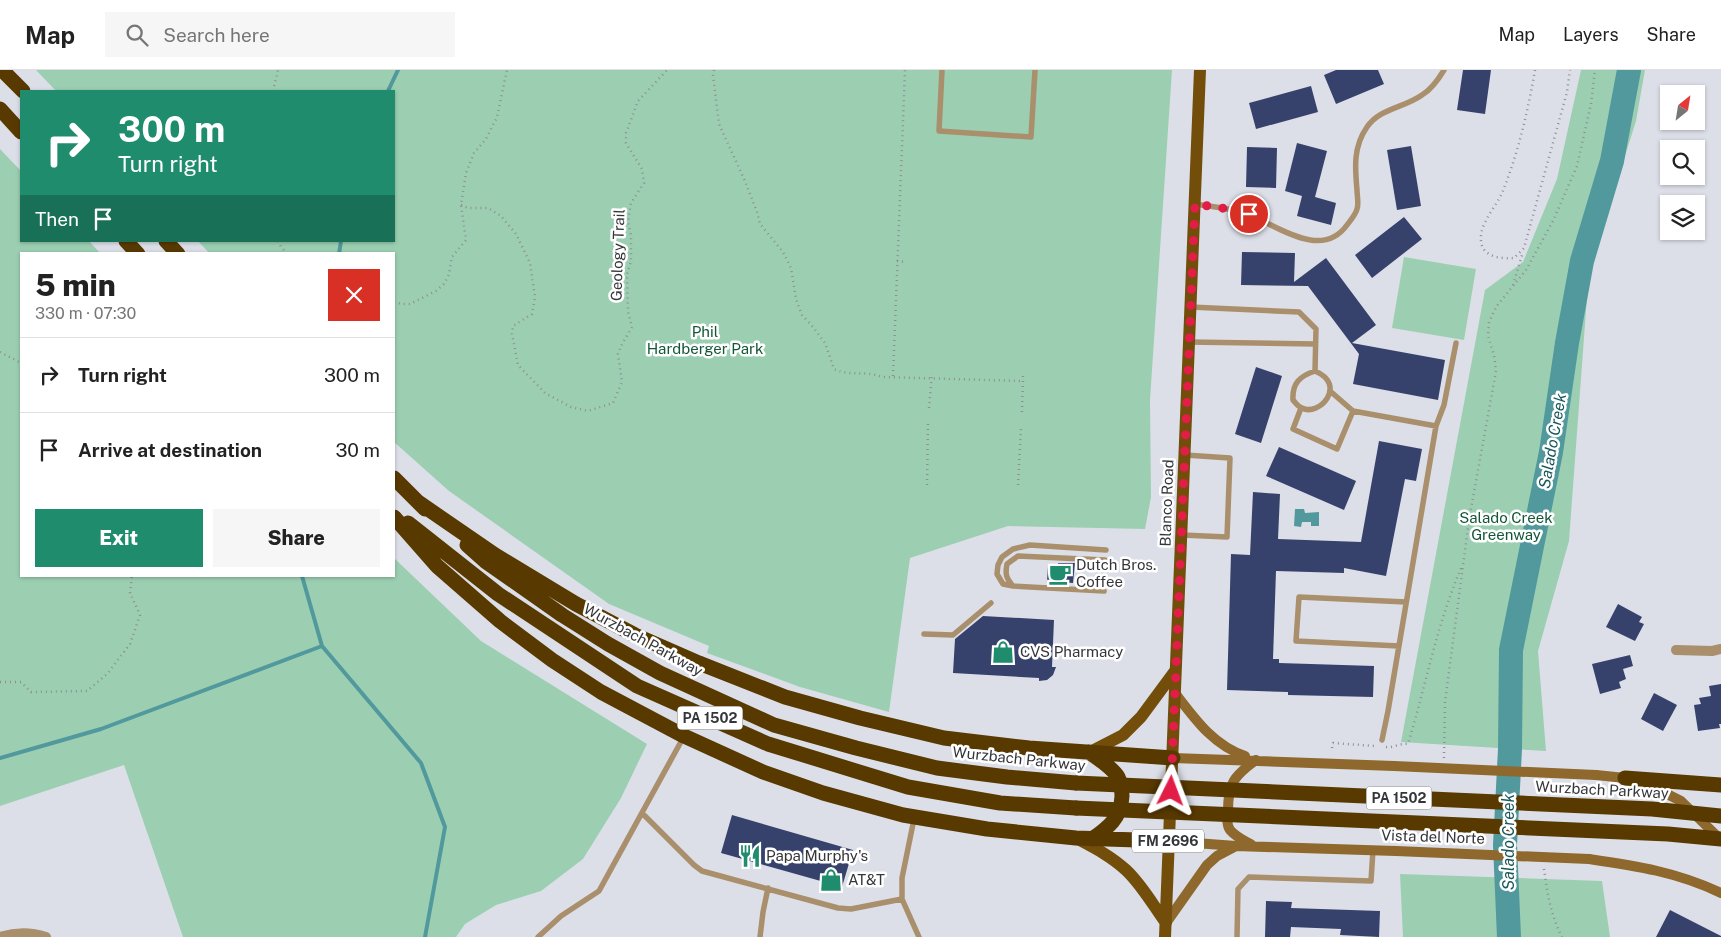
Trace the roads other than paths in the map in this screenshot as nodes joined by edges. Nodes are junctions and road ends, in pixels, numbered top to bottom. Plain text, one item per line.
1 (2, 70) edge
2 (942, 70) edge
3 (1035, 70) edge
4 (1200, 70) edge
5 (1444, 70) edge
6 (22, 90) edge
7 (0, 109) edge
8 (20, 131) edge
9 (1195, 204) junction
10 (127, 242) edge
11 (167, 242) edge
12 (136, 252) edge
13 (176, 252) edge
14 (1190, 307) junction
15 (1188, 342) junction
16 (1456, 343) dead end
17 (1315, 344) junction
18 (1315, 371) junction
19 (1330, 391) junction
20 (1301, 408) junction
21 (1353, 411) junction
22 (1436, 426) junction
23 (1185, 455) junction
24 (395, 479) edge
25 (418, 502) junction
26 (395, 512) edge
27 (395, 519) edge
28 (1182, 535) junction
29 (1106, 550) dead end
30 (1105, 560) dead end
31 (1012, 586) junction
32 (1104, 591) dead end
33 (1406, 602) junction
34 (991, 603) dead end
35 (924, 634) dead end
36 (1399, 646) junction
37 (1676, 650) dead end
38 (1721, 650) edge
39 (1175, 671) junction
40 (1175, 693) junction
41 (684, 736) junction
42 (1382, 740) dead end
43 (1088, 752) junction
44 (1173, 758) junction
45 (1256, 760) junction
46 (1625, 778) junction
47 (1721, 785) edge
48 (642, 813) junction
49 (1721, 816) edge
50 (915, 817) junction
51 (1076, 838) junction
52 (1092, 839) junction
53 (1721, 839) edge
54 (1168, 841) junction
55 (1253, 845) junction
56 (1236, 846) junction
57 (1373, 850) junction
58 (768, 888) junction
59 (1721, 894) edge
60 (902, 899) junction
61 (1166, 923) junction
62 (0, 937) edge
63 (46, 937) edge
64 (538, 937) edge
65 (760, 937) edge
66 (919, 937) edge
67 (1165, 937) edge
68 (1237, 937) edge

1 - 6 highway
2 - 3 lane
4 - 9 main road, Blanco Road / FM 2696
5 - 9 lane
7 - 8 highway
9 - 14 main road, Blanco Road / FM 2696
10 - 12 highway
11 - 13 highway
14 - 15 main road, Blanco Road / FM 2696
14 - 17 lane
15 - 17 lane
15 - 23 main road, Blanco Road / FM 2696
16 - 22 lane
17 - 18 lane
18 - 19 lane
18 - 20 lane
19 - 20 lane
19 - 21 lane
20 - 21 lane
21 - 22 lane
22 - 33 lane
23 - 28 main road, Blanco Road / FM 2696
23 - 28 lane
24 - 25 highway, Wurzbach Parkway / PA 1502
25 - 43 highway
25 - 49 highway, Wurzbach Parkway / PA 1502, bridge
26 - 53 highway, PA 1502, bridge
27 - 41 highway
28 - 39 main road, Blanco Road / FM 2696
29 - 31 lane
30 - 31 lane
31 - 32 lane
33 - 36 lane
33 - 36 lane
34 - 35 lane
36 - 42 lane
37 - 38 street
39 - 40 main road, Blanco Road / FM 2696
39 - 43 main road
40 - 44 main road, Blanco Road / FM 2696
40 - 45 street
41 - 48 lane
41 - 50 highway
43 - 44 highway
43 - 52 highway
44 - 45 street, Wurzbach Parkway
44 - 54 main road, Blanco Road / FM 2696
45 - 46 street, Wurzbach Parkway, bridge
45 - 55 street
46 - 47 highway
46 - 53 street
48 - 58 lane
48 - 64 lane
50 - 51 highway
50 - 60 lane
51 - 52 highway
51 - 61 main road
52 - 54 highway
54 - 56 street, Vista del Norte
54 - 61 main road, Blanco Road / FM 2696
55 - 56 street, Vista del Norte
55 - 57 street, Vista del Norte
56 - 61 street
57 - 59 street, Vista del Norte, bridge
57 - 68 lane
58 - 60 lane
58 - 65 lane
60 - 66 lane
61 - 67 main road, Blanco Road / FM 2696
62 - 63 street

